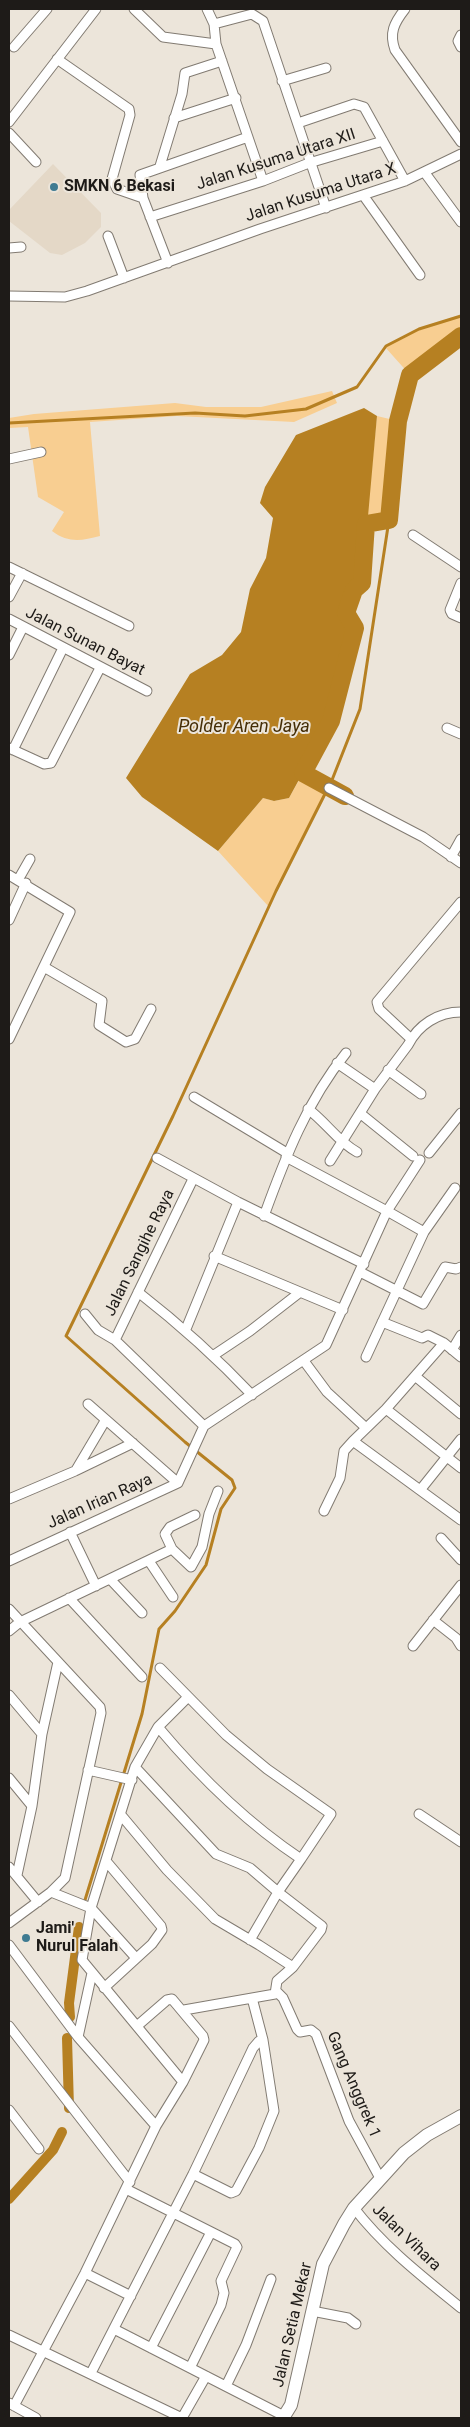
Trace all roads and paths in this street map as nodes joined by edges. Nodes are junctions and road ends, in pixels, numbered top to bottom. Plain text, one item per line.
1 (47, 9) edge
2 (96, 9) edge
3 (134, 9) edge
4 (206, 9) edge
5 (405, 9) edge
6 (214, 24) junction
7 (461, 35) edge
8 (216, 44) junction
9 (14, 47) dead end
10 (461, 47) edge
11 (57, 59) junction
12 (222, 61) junction
13 (326, 68) dead end
14 (282, 81) junction
15 (236, 98) junction
16 (174, 118) junction
17 (9, 122) edge
18 (298, 123) junction
19 (9, 133) edge
20 (248, 137) junction
21 (382, 141) junction
22 (461, 142) edge
23 (461, 154) edge
24 (36, 162) dead end
25 (309, 163) junction
26 (160, 166) junction
27 (425, 173) junction
28 (263, 181) junction
29 (405, 181) junction
30 (363, 195) junction
31 (143, 198) junction
32 (326, 208) junction
33 (150, 218) junction
34 (461, 222) edge
35 (108, 236) dead end
36 (21, 247) dead end
37 (9, 248) edge
38 (168, 263) junction
39 (420, 275) dead end
40 (124, 278) junction
41 (9, 296) edge
42 (42, 452) dead end
43 (9, 459) edge
44 (414, 535) dead end
45 (9, 567) edge
46 (461, 567) edge
47 (22, 573) junction
48 (461, 583) edge
49 (9, 597) edge
50 (461, 618) edge
51 (9, 619) edge
52 (130, 626) dead end
53 (23, 627) junction
54 (63, 648) junction
55 (9, 655) edge
56 (100, 668) junction
57 (147, 691) dead end
58 (447, 728) dead end
59 (461, 734) edge
60 (11, 749) edge
61 (329, 788) dead end
62 (461, 839) edge
63 (452, 857) junction
64 (30, 859) dead end
65 (461, 863) edge
66 (9, 875) edge
67 (22, 882) junction
68 (461, 902) edge
69 (9, 920) edge
70 (44, 967) junction
71 (151, 1009) dead end
72 (461, 1012) edge
73 (11, 1028) edge
74 (410, 1038) junction
75 (9, 1039) edge
76 (346, 1053) dead end
77 (338, 1063) junction
78 (388, 1070) junction
79 (375, 1089) junction
80 (421, 1094) dead end
81 (194, 1097) dead end
82 (308, 1109) junction
83 (461, 1113) edge
84 (361, 1114) junction
85 (342, 1140) junction
86 (357, 1152) dead end
87 (429, 1153) dead end
88 (286, 1155) junction
89 (156, 1158) dead end
90 (330, 1161) dead end
91 (193, 1179) junction
92 (455, 1188) dead end
93 (238, 1202) junction
94 (387, 1211) junction
95 (264, 1216) junction
96 (424, 1232) junction
97 (214, 1256) junction
98 (461, 1267) edge
99 (362, 1268) junction
100 (397, 1290) junction
101 (138, 1292) junction
102 (299, 1293) junction
103 (343, 1310) junction
104 (85, 1314) dead end
105 (382, 1322) junction
106 (186, 1329) junction
107 (461, 1335) edge
108 (115, 1340) junction
109 (444, 1343) junction
110 (452, 1350) junction
111 (214, 1355) junction
112 (366, 1357) dead end
113 (461, 1357) edge
114 (304, 1361) junction
115 (415, 1376) junction
116 (252, 1395) junction
117 (88, 1404) dead end
118 (386, 1409) junction
119 (461, 1414) edge
120 (105, 1421) junction
121 (204, 1426) junction
122 (365, 1427) junction
123 (461, 1439) edge
124 (354, 1442) junction
125 (132, 1443) junction
126 (447, 1456) junction
127 (461, 1468) edge
128 (75, 1471) junction
129 (178, 1483) junction
130 (421, 1490) junction
131 (218, 1491) dead end
132 (9, 1499) edge
133 (324, 1510) dead end
134 (195, 1515) dead end
135 (461, 1520) edge
136 (70, 1532) junction
137 (441, 1538) dead end
138 (172, 1549) junction
139 (461, 1560) edge
140 (9, 1561) edge
141 (148, 1561) junction
142 (110, 1579) junction
143 (461, 1585) edge
144 (96, 1586) junction
145 (174, 1597) dead end
146 (68, 1598) junction
147 (9, 1610) edge
148 (142, 1613) dead end
149 (433, 1620) junction
150 (20, 1622) junction
151 (9, 1631) edge
152 (413, 1646) dead end
153 (461, 1646) edge
154 (58, 1662) junction
155 (160, 1668) dead end
156 (142, 1677) dead end
157 (9, 1695) edge
158 (188, 1697) junction
159 (158, 1726) junction
160 (42, 1734) junction
161 (135, 1767) junction
162 (88, 1770) junction
163 (9, 1778) edge
164 (125, 1778) junction
165 (32, 1806) junction
166 (419, 1814) dead end
167 (121, 1815) junction
168 (461, 1842) edge
169 (300, 1859) junction
170 (106, 1861) junction
171 (9, 1867) edge
172 (17, 1875) junction
173 (51, 1892) junction
174 (278, 1892) junction
175 (38, 1902) junction
176 (89, 1908) junction
177 (9, 1923) edge
178 (250, 1940) junction
179 (9, 1945) edge
180 (136, 1958) junction
181 (293, 1968) junction
182 (92, 1973) junction
183 (104, 1988) junction
184 (276, 1992) junction
185 (252, 1998) junction
186 (184, 2010) junction
187 (9, 2026) edge
188 (137, 2026) junction
189 (75, 2033) junction
190 (263, 2040) junction
191 (183, 2082) junction
192 (9, 2110) edge
193 (461, 2116) edge
194 (156, 2126) junction
195 (39, 2149) dead end
196 (193, 2174) junction
197 (380, 2178) junction
198 (128, 2185) junction
199 (354, 2208) junction
200 (173, 2212) junction
201 (211, 2232) junction
202 (84, 2273) junction
203 (271, 2279) dead end
204 (131, 2296) junction
205 (461, 2308) edge
206 (312, 2311) junction
207 (356, 2324) dead end
208 (114, 2329) junction
209 (9, 2335) edge
210 (151, 2348) junction
211 (44, 2350) junction
212 (190, 2368) junction
213 (91, 2373) junction
214 (206, 2376) junction
215 (226, 2386) junction
216 (12, 2405) edge
217 (22, 2415) edge
218 (284, 2417) edge
219 (36, 2418) edge
220 (182, 2418) edge

1 - 9 street
2 - 11 street
3 - 8 street
4 - 6 street
5 - 22 street
6 - 8 street
6 - 14 street
7 - 10 street
8 - 12 street
11 - 17 street
11 - 31 street
12 - 15 street
12 - 16 street
13 - 14 street
14 - 18 street
15 - 16 street
15 - 20 street
16 - 26 street
18 - 21 street
18 - 25 street
19 - 24 street
20 - 26 street
20 - 28 street
21 - 25 street, Jalan Kusuma Utara XII
21 - 29 street
23 - 27 street, Jalan Kusuma Utara X
25 - 28 street, Jalan Kusuma Utara XII
25 - 32 street
26 - 31 street
27 - 29 street, Jalan Kusuma Utara X
27 - 34 street
28 - 33 street, Jalan Kusuma Utara XII
29 - 30 street, Jalan Kusuma Utara X
30 - 32 street, Jalan Kusuma Utara X
30 - 39 street
31 - 33 street
32 - 38 street, Jalan Kusuma Utara X
33 - 38 street
35 - 40 street
36 - 37 street
38 - 40 street, Jalan Kusuma Utara X
40 - 41 street, Jalan Kusuma Utara X
42 - 43 street
44 - 46 street
45 - 47 street
47 - 49 street
47 - 52 street
48 - 50 street
51 - 53 street, Jalan Sunan Bayat
53 - 54 street, Jalan Sunan Bayat
53 - 55 street
54 - 56 street, Jalan Sunan Bayat
54 - 60 street
56 - 57 street, Jalan Sunan Bayat
56 - 60 street
58 - 59 street
61 - 63 street
62 - 63 street
63 - 65 street
64 - 67 street
66 - 67 street
67 - 69 street
67 - 70 street
68 - 74 street
70 - 71 street
70 - 73 street
72 - 74 street
73 - 75 street
74 - 78 street
76 - 77 street
77 - 79 street
77 - 82 street
78 - 79 street
78 - 80 street
79 - 84 street
81 - 88 street
82 - 85 street
82 - 88 street
83 - 87 street
84 - 85 street
84 - 94 street
85 - 86 street
85 - 90 street
88 - 94 street
88 - 95 street
89 - 91 street
91 - 93 street
91 - 101 street, Jalan Sangihe Raya
92 - 96 street
93 - 95 street
93 - 97 street
94 - 96 street
94 - 99 street
95 - 99 street
96 - 100 street
97 - 102 street
97 - 106 street
98 - 100 street
99 - 100 street
99 - 103 street
100 - 105 street
101 - 106 street
101 - 108 street, Jalan Sangihe Raya
102 - 103 street
102 - 111 street
103 - 114 street
104 - 108 street
105 - 109 street
105 - 112 street
106 - 111 street
107 - 110 street
108 - 121 street
109 - 110 street
109 - 115 street
110 - 113 street
111 - 116 street
114 - 116 street
114 - 122 street
115 - 118 street
115 - 119 street
116 - 121 street
117 - 120 street
118 - 122 street
118 - 126 street
120 - 125 street
120 - 128 street
121 - 129 street, Jalan Irian Raya
122 - 124 street
123 - 126 street
124 - 130 street
124 - 133 street
125 - 128 street
125 - 129 street
126 - 127 street
126 - 130 street
128 - 132 street
129 - 136 street, Jalan Irian Raya
130 - 135 street
131 - 138 street
134 - 138 street
136 - 140 street, Jalan Irian Raya
136 - 144 street
137 - 139 street
138 - 141 street
141 - 142 street
141 - 145 street
142 - 144 street
142 - 148 street
143 - 149 street
144 - 146 street
146 - 150 street
146 - 156 street
147 - 150 street
149 - 152 street
149 - 153 street
150 - 151 street
150 - 154 street
154 - 160 street
154 - 162 street
155 - 158 street
157 - 160 street
158 - 159 street
158 - 169 street
159 - 161 street
159 - 169 street
160 - 165 street
161 - 164 street
161 - 174 street
162 - 164 street
162 - 173 street
163 - 165 street
164 - 167 street
165 - 172 street
166 - 168 street
167 - 170 street
167 - 178 street
169 - 174 street
170 - 176 street
170 - 180 street
171 - 172 street
172 - 175 street
173 - 175 street
173 - 176 street
174 - 178 street
174 - 181 street
175 - 177 street
176 - 180 street
176 - 182 street
178 - 181 street
179 - 189 street
180 - 183 street
181 - 184 street
182 - 183 street
182 - 189 street
183 - 188 street
184 - 185 street
184 - 197 street, Gang Anggrek 1
185 - 186 street
185 - 190 street
186 - 188 street
186 - 191 street
187 - 198 street
188 - 191 street
189 - 194 street
190 - 196 street
190 - 196 street
191 - 194 street
192 - 195 street
193 - 197 street, Jalan Setia Mekar
194 - 198 street
196 - 200 street
197 - 199 street, Jalan Setia Mekar
198 - 200 street
198 - 202 street
199 - 205 street, Jalan Vihara
199 - 206 street, Jalan Setia Mekar
200 - 201 street
200 - 204 street
201 - 210 street
201 - 212 street
202 - 204 street
202 - 211 street
203 - 215 street
204 - 208 street
206 - 207 street
206 - 218 street, Jalan Setia Mekar
208 - 210 street
208 - 213 street
209 - 211 street
210 - 212 street
211 - 213 street
211 - 216 street
212 - 214 street
213 - 220 street
214 - 215 street
214 - 220 street
215 - 218 street
216 - 217 street
217 - 219 street

